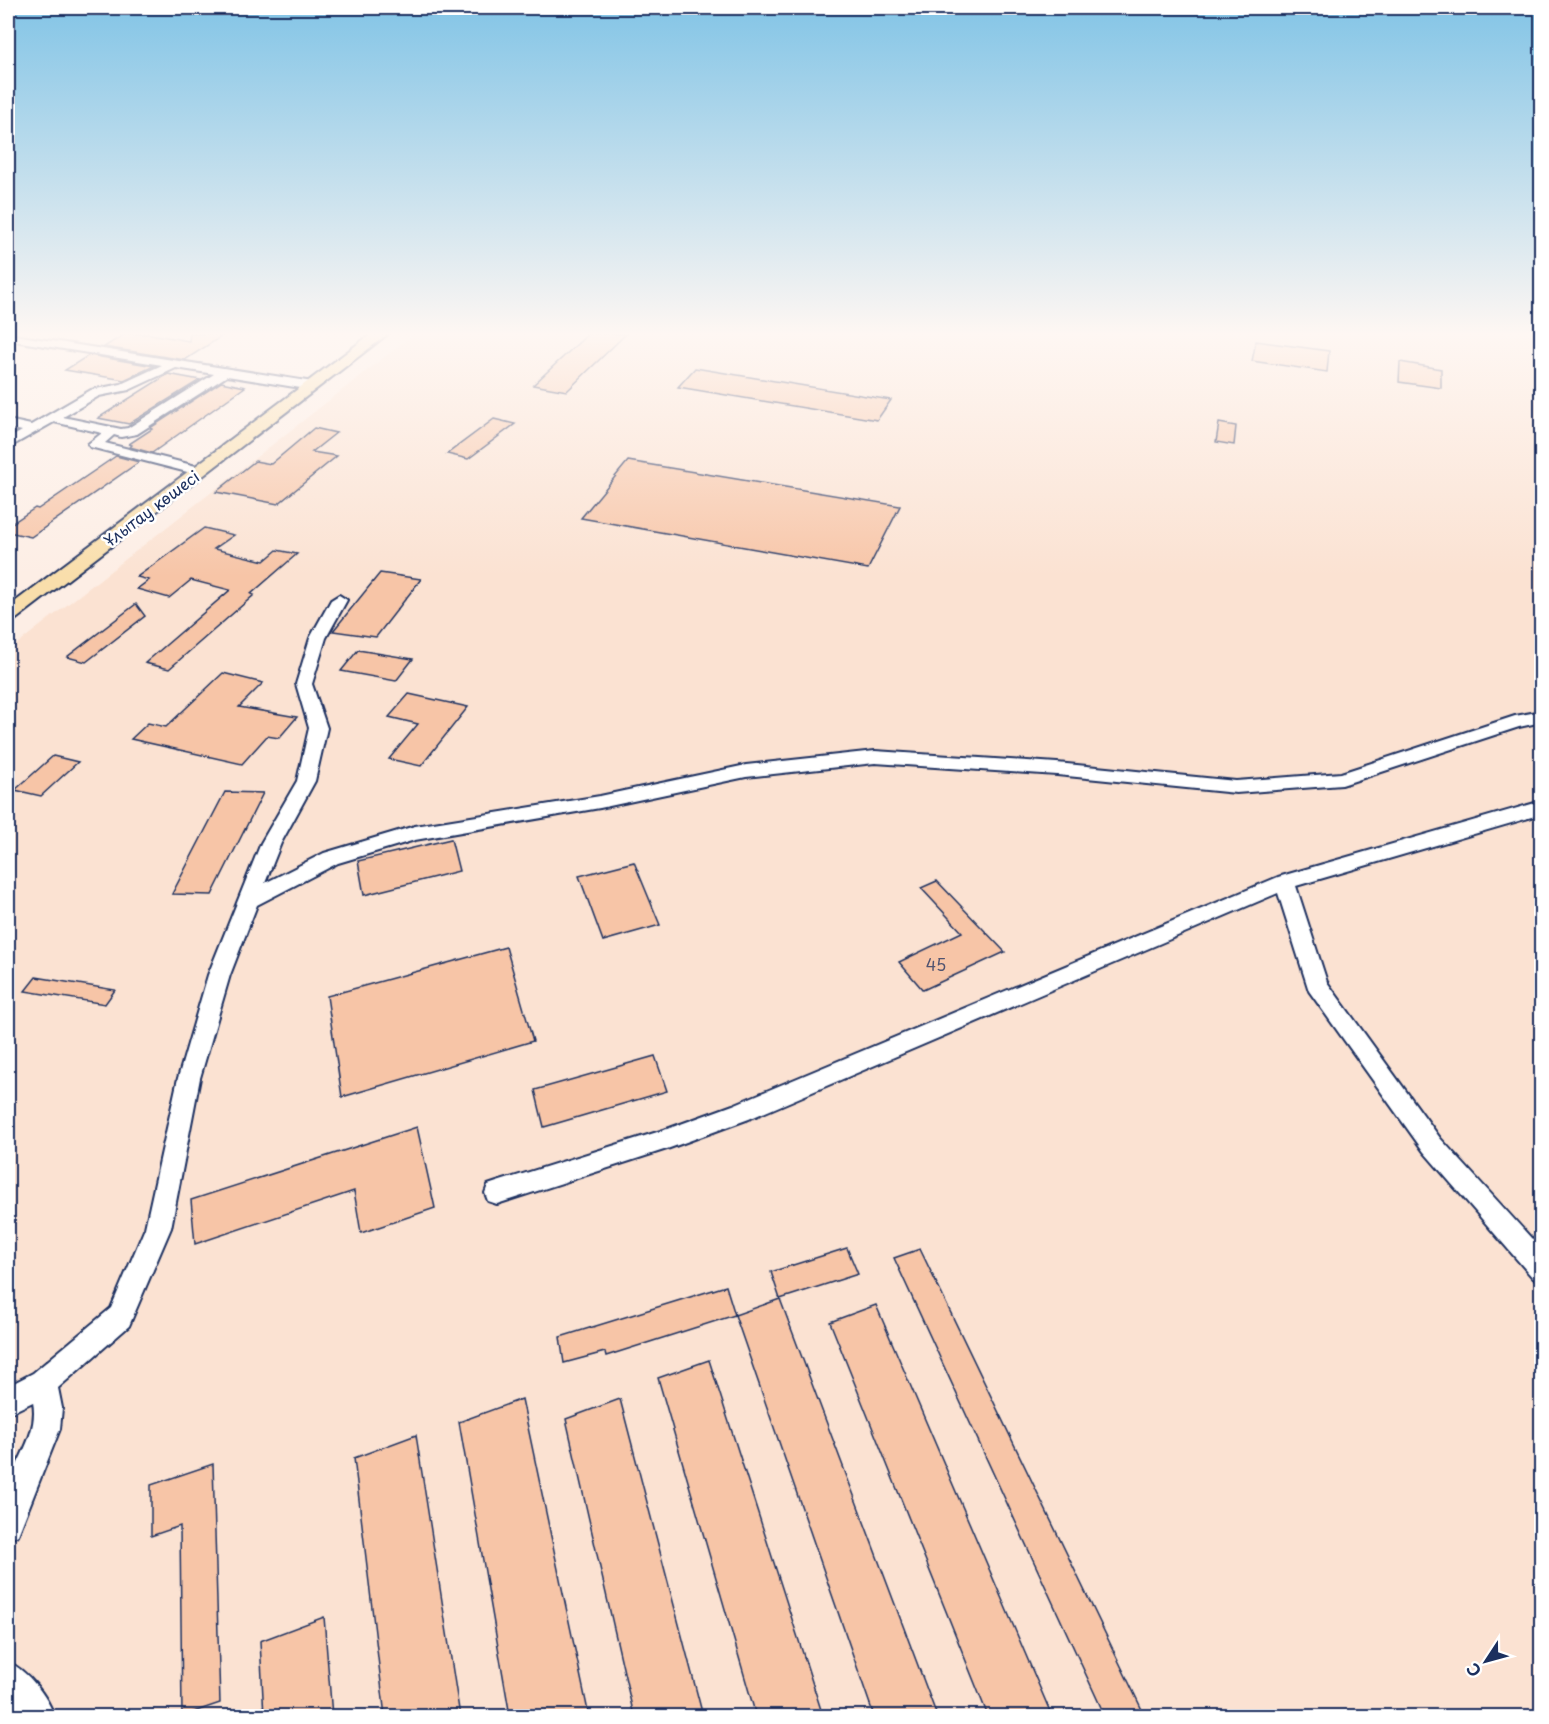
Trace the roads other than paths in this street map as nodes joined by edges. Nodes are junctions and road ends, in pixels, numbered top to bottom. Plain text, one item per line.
1 (56, 414) edge
2 (159, 414) edge
3 (275, 414) edge
4 (51, 417) junction
5 (8, 424) edge
6 (32, 429) junction
7 (112, 431) junction
8 (8, 444) edge
9 (199, 471) junction
10 (339, 600) dead end
11 (8, 616) edge
12 (1542, 716) edge
13 (1542, 807) edge
14 (1285, 882) junction
15 (249, 900) junction
16 (497, 1193) dead end
17 (1542, 1269) edge
18 (43, 1383) junction
19 (8, 1400) edge
20 (8, 1525) edge
21 (8, 1678) edge
22 (38, 1716) edge

1 - 4 street
2 - 7 street
3 - 9 main road, Ұлытау көшесі
4 - 6 street
4 - 7 street
5 - 6 street
6 - 8 street
7 - 9 street
9 - 11 main road, Ұлытау көшесі
10 - 15 street
12 - 15 street
13 - 14 street
14 - 16 street
14 - 17 street
15 - 18 street
18 - 19 street
18 - 20 street
21 - 22 street

